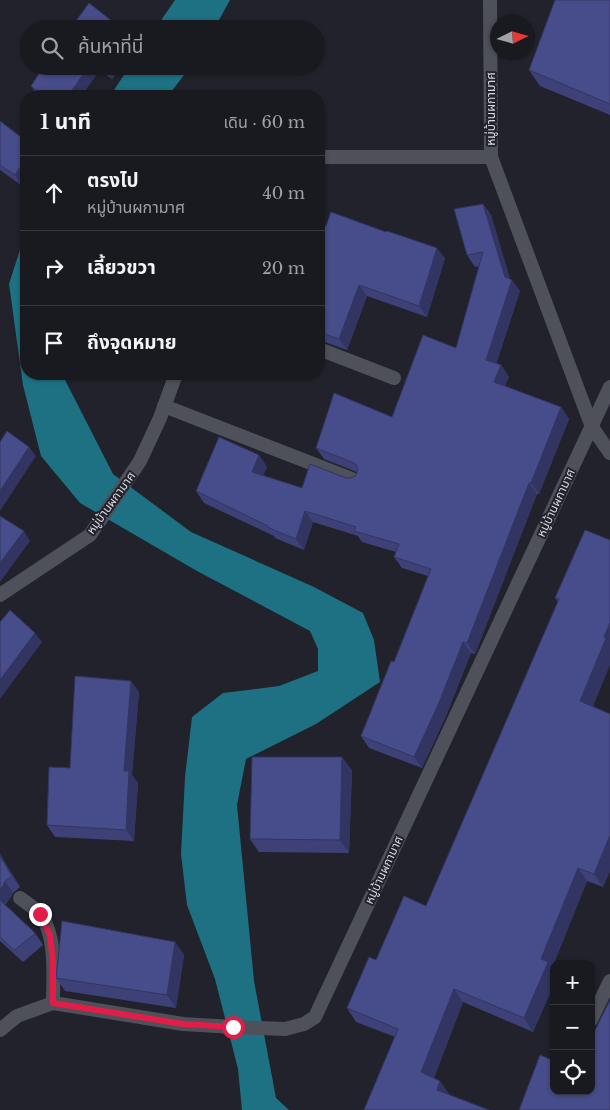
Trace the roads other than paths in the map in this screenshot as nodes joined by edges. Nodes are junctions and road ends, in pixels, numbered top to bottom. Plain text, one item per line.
1 (490, 0) edge
2 (325, 157) edge
3 (491, 157) junction
4 (325, 351) edge
5 (394, 378) dead end
6 (174, 380) edge
7 (610, 387) edge
8 (164, 406) junction
9 (592, 427) junction
10 (610, 452) edge
11 (357, 481) edge
12 (0, 595) edge
13 (20, 898) dead end
14 (610, 981) edge
15 (53, 1003) junction
16 (595, 1012) edge
17 (0, 1030) edge

1 - 3 street, หมู่บ้านผกามาศ
2 - 3 street, หมู่บ้านผกามาศ
3 - 9 street, หมู่บ้านผกามาศ
4 - 5 street
6 - 8 street, หมู่บ้านผกามาศ
7 - 9 street, หมู่บ้านผกามาศ
8 - 11 street
8 - 12 street, หมู่บ้านผกามาศ
9 - 10 street, หมู่บ้านผกามาศ
9 - 15 street, หมู่บ้านผกามาศ
13 - 15 street
14 - 16 street
15 - 17 street, หมู่บ้านผกามาศ

